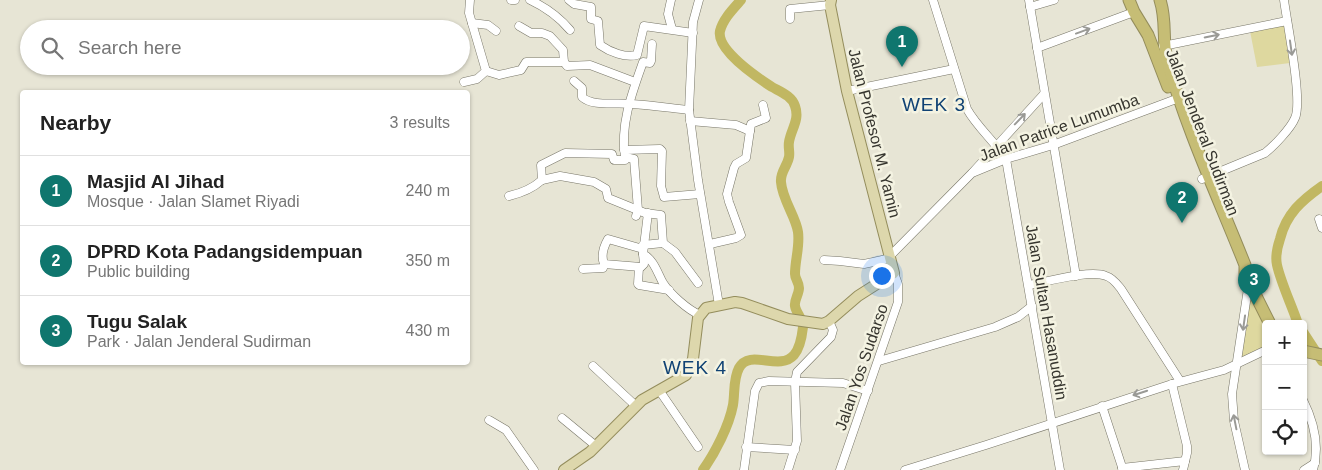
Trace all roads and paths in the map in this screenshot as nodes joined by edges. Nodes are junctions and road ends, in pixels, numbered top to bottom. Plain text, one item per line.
1 (470, 0) edge
2 (511, 0) edge
3 (515, 0) edge
4 (530, 0) edge
5 (568, 0) edge
6 (671, 0) edge
7 (699, 0) edge
8 (933, 0) edge
9 (1054, 0) edge
10 (1129, 0) edge
11 (1160, 0) edge
12 (1284, 0) edge
13 (830, 3) edge
14 (591, 4) edge
15 (1029, 4) edge
16 (1134, 12) junction
17 (790, 19) dead end
18 (1287, 21) junction
19 (472, 23) junction
20 (519, 26) dead end
21 (672, 29) junction
22 (570, 30) dead end
23 (496, 31) dead end
24 (1165, 31) junction
25 (693, 33) junction
26 (1148, 35) junction
27 (652, 44) dead end
28 (1159, 47) junction
29 (1037, 48) junction
30 (564, 62) junction
31 (954, 69) junction
32 (486, 71) junction
33 (574, 81) dead end
34 (464, 82) dead end
35 (635, 82) junction
36 (848, 92) junction
37 (1044, 94) junction
38 (1176, 100) junction
39 (629, 103) junction
40 (763, 105) dead end
41 (689, 110) junction
42 (690, 121) junction
43 (750, 131) junction
44 (996, 144) junction
45 (1054, 145) junction
46 (625, 153) junction
47 (1006, 159) junction
48 (972, 173) junction
49 (1205, 178) junction
50 (542, 180) junction
51 (700, 194) junction
52 (509, 196) dead end
53 (637, 213) junction
54 (648, 213) junction
55 (1318, 219) dead end
56 (1322, 228) edge
57 (663, 244) junction
58 (710, 244) junction
59 (643, 249) junction
60 (890, 255) junction
61 (824, 260) dead end
62 (604, 264) junction
63 (639, 267) junction
64 (583, 269) dead end
65 (894, 273) junction
66 (1076, 276) junction
67 (1248, 278) junction
68 (698, 283) dead end
69 (1029, 285) junction
70 (669, 290) junction
71 (719, 305) junction
72 (1032, 306) junction
73 (700, 315) junction
74 (1268, 320) edge
75 (824, 322) junction
76 (1262, 352) edge
77 (1307, 352) edge
78 (1322, 355) edge
79 (879, 361) junction
80 (1237, 364) junction
81 (592, 366) dead end
82 (795, 382) junction
83 (1180, 382) junction
84 (1172, 384) junction
85 (659, 390) junction
86 (868, 391) junction
87 (636, 406) junction
88 (1102, 406) junction
89 (1307, 410) edge
90 (562, 418) dead end
91 (489, 420) dead end
92 (1053, 422) junction
93 (596, 446) junction
94 (698, 446) dead end
95 (746, 448) junction
96 (795, 450) junction
97 (1184, 461) junction
98 (1314, 466) edge
99 (922, 467) edge
100 (1123, 469) edge
101 (534, 470) edge
102 (564, 470) edge
103 (744, 470) edge
104 (788, 470) edge
105 (840, 470) edge
106 (905, 470) edge
107 (1060, 470) edge
108 (1183, 470) edge
109 (1245, 470) edge
110 (1304, 470) edge

1 - 19 street
2 - 3 street
4 - 22 street
5 - 14 street
6 - 21 street
7 - 25 street
8 - 31 street
9 - 15 street
10 - 16 highway, Jalan Jenderal Sudirman
11 - 24 highway, Jalan Jenderal Sudirman
12 - 18 street
13 - 17 street
13 - 36 main road, Jalan Profesor M. Yamin
14 - 21 street
15 - 29 street
16 - 26 highway, Jalan Jenderal Sudirman
29 -> 16 street
28 -> 18 street
18 -> 49 street
19 - 23 street
19 - 32 street
20 - 30 street
21 - 25 street
24 - 26 highway
24 - 28 highway, Jalan Jenderal Sudirman
25 - 41 street
26 - 28 highway, Jalan Jenderal Sudirman
27 - 35 street
28 - 38 highway, Jalan Jenderal Sudirman
29 - 37 street
30 - 32 street
30 - 35 street
31 - 36 street
31 - 44 street
32 - 34 street
33 - 39 street
35 - 39 street
36 - 60 main road, Jalan Profesor M. Yamin
44 -> 37 street
37 - 45 street
38 - 45 street, Jalan Patrice Lumumba
38 - 49 highway, Jalan Jenderal Sudirman
39 - 41 street
39 - 46 street
40 - 43 street
41 - 42 street
42 - 43 street
42 - 51 street
43 - 58 street
44 - 47 street
44 - 48 street
45 - 47 street, Jalan Patrice Lumumba
45 - 66 street
46 - 50 street
46 - 51 street
46 - 53 street
47 - 48 street, Jalan Patrice Lumumba
47 - 69 street, Jalan Sultan Hasanuddin
48 - 60 street, Jalan Patrice Lumumba
49 - 67 highway, Jalan Jenderal Sudirman
50 - 52 street
50 - 53 street
51 - 58 street
53 - 54 street
54 - 57 street
54 - 59 street
55 - 56 street
57 - 59 street
57 - 68 street
58 - 71 street
59 - 62 street
59 - 63 street
59 - 70 street
60 - 61 street
60 - 65 main road, Jalan Profesor M. Yamin
62 - 63 street
62 - 64 street
63 - 70 street
65 - 75 main road
65 - 79 street, Jalan Yos Sudarso
66 - 69 street
66 - 83 street
67 - 74 highway, Jalan Jenderal Sudirman
67 -> 80 street
69 - 72 street, Jalan Sultan Hasanuddin
70 - 73 street
71 - 73 main road
71 - 75 main road
72 - 79 street
72 - 92 street, Jalan Sultan Hasanuddin
73 - 85 main road
75 - 82 street
76 - 80 street
77 - 78 highway
79 - 86 street, Jalan Yos Sudarso
80 - 83 street
109 -> 80 street
81 - 87 street
82 - 86 street
82 - 95 street
82 - 96 street
83 - 84 street
84 -> 88 street
84 - 97 street
85 - 87 main road
85 - 94 street
86 - 105 street, Jalan Yos Sudarso
87 - 93 main road
88 - 92 street
88 - 100 street
89 - 98 street
90 - 93 street
91 - 101 street
92 - 99 street
92 - 107 street, Jalan Sultan Hasanuddin
93 - 102 main road
95 - 96 street
95 - 103 street
96 - 104 street
97 - 100 street
97 - 108 street
98 - 110 street
99 - 106 street

